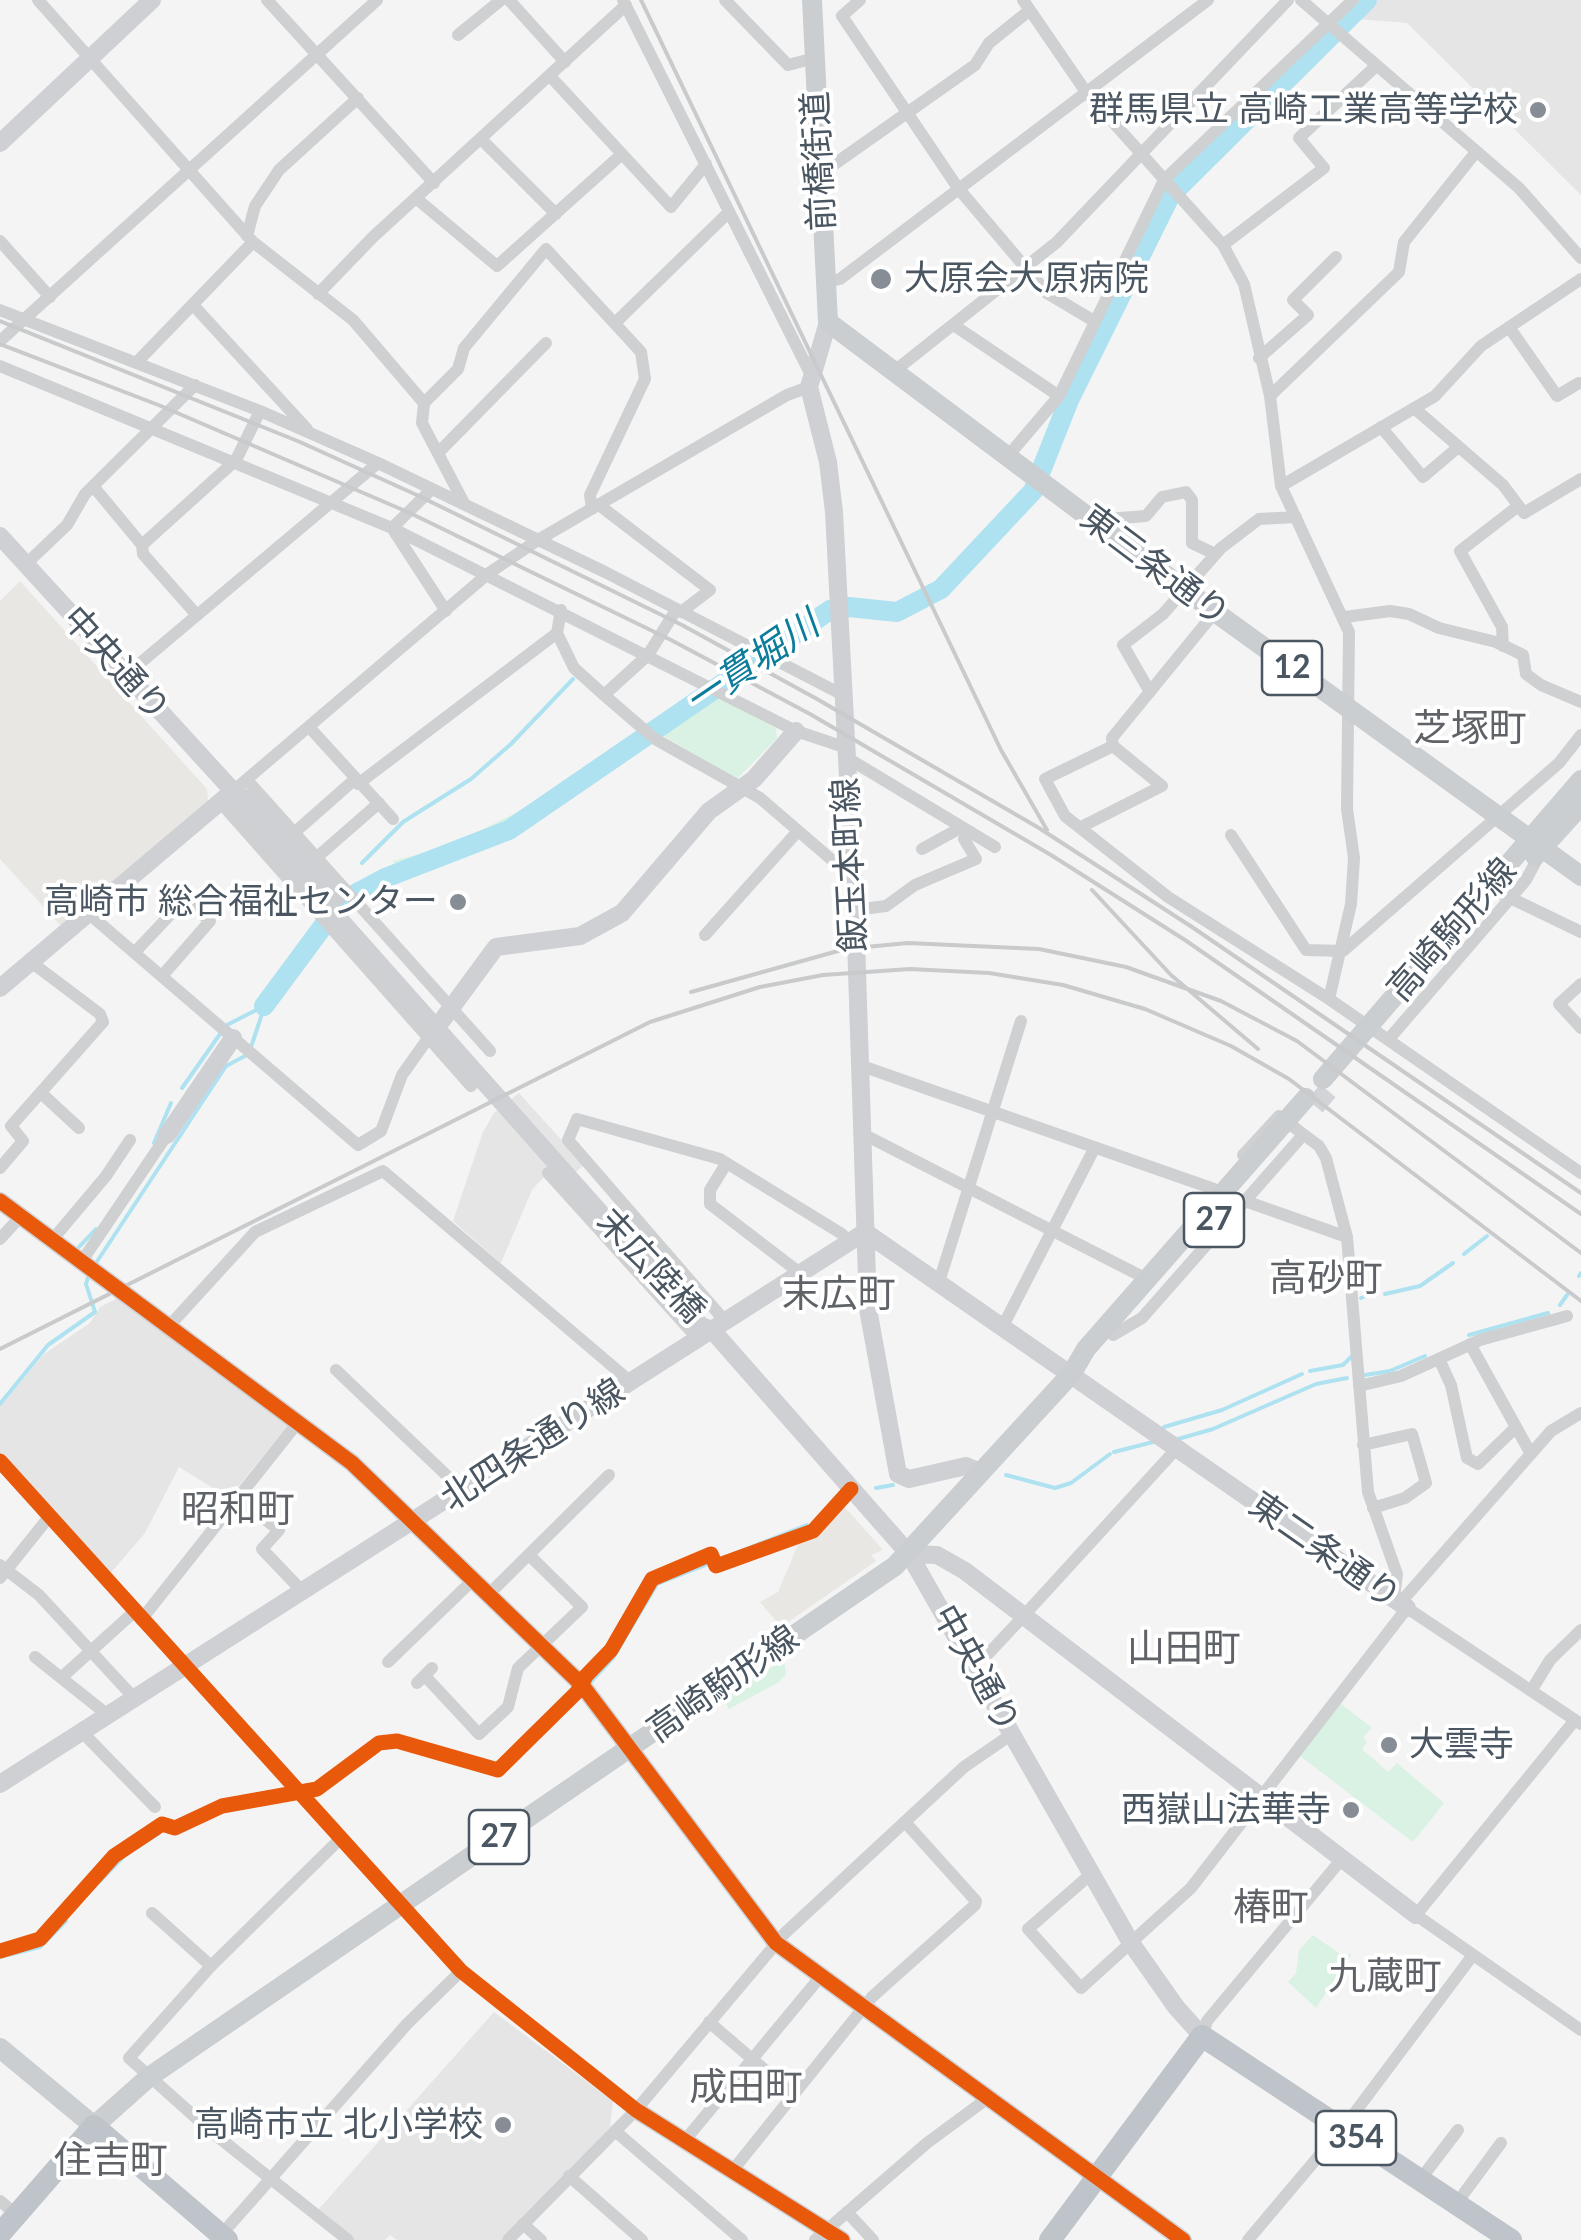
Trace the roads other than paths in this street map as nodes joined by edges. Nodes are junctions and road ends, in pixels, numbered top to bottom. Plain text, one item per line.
1 (38, 0) edge
2 (152, 0) edge
3 (267, 0) edge
4 (377, 0) edge
5 (501, 0) edge
6 (509, 0) edge
7 (725, 0) edge
8 (812, 0) edge
9 (860, 0) edge
10 (1208, 0) edge
11 (1288, 0) edge
12 (1302, 0) edge
13 (1353, 0) edge
14 (624, 3) edge
15 (1026, 5) edge
16 (1333, 30) junction
17 (458, 35) dead end
18 (317, 55) junction
19 (815, 58) junction
20 (88, 61) junction
21 (565, 62) junction
22 (1376, 66) junction
23 (550, 76) junction
24 (1086, 92) junction
25 (358, 98) junction
26 (905, 112) junction
27 (481, 139) junction
28 (0, 143) edge
29 (1476, 152) junction
30 (622, 154) junction
31 (1142, 154) junction
32 (706, 164) junction
33 (189, 172) junction
34 (819, 175) junction
35 (1166, 182) junction
36 (434, 183) junction
37 (958, 188) junction
38 (417, 199) junction
39 (728, 212) junction
40 (556, 214) junction
41 (532, 235) junction
42 (250, 239) junction
43 (0, 242) edge
44 (1223, 245) junction
45 (546, 250) junction
46 (1336, 257) dead end
47 (1581, 258) edge
48 (1027, 270) junction
49 (1581, 279) edge
50 (826, 282) junction
51 (318, 294) junction
52 (50, 297) junction
53 (194, 306) junction
54 (0, 310) edge
55 (25, 320) junction
56 (1094, 321) junction
57 (616, 322) junction
58 (828, 322) junction
59 (955, 326) junction
60 (1509, 327) junction
61 (0, 341) edge
62 (546, 343) dead end
63 (1259, 358) junction
64 (138, 362) junction
65 (0, 366) edge
66 (892, 372) junction
67 (811, 382) junction
68 (1579, 383) edge
69 (194, 384) junction
70 (1060, 396) junction
71 (1270, 396) junction
72 (424, 403) junction
73 (1414, 408) junction
74 (260, 410) junction
75 (1381, 427) junction
76 (156, 428) junction
77 (310, 433) junction
78 (1456, 449) junction
79 (439, 452) junction
80 (1008, 456) junction
81 (236, 460) junction
82 (378, 463) junction
83 (1581, 479) edge
84 (93, 486) junction
85 (1281, 486) junction
86 (432, 489) junction
87 (333, 501) junction
88 (465, 505) junction
89 (596, 507) junction
90 (1518, 507) junction
91 (1296, 517) junction
92 (1093, 520) junction
93 (392, 528) junction
94 (0, 536) edge
95 (538, 540) junction
96 (142, 545) junction
97 (1215, 554) junction
98 (26, 564) junction
99 (488, 573) junction
100 (1184, 588) junction
101 (446, 610) junction
102 (561, 610) junction
103 (679, 611) junction
104 (195, 612) junction
105 (1215, 612) junction
106 (1345, 617) junction
107 (557, 633) junction
108 (1503, 646) junction
109 (648, 655) junction
110 (126, 675) junction
111 (1150, 692) junction
112 (604, 695) junction
113 (843, 695) junction
114 (1581, 702) edge
115 (1350, 710) junction
116 (308, 727) junction
117 (796, 731) junction
118 (1581, 736) edge
119 (1113, 746) junction
120 (844, 752) junction
121 (1581, 780) edge
122 (356, 782) junction
123 (744, 788) junction
124 (233, 791) junction
125 (380, 803) junction
126 (1581, 805) edge
127 (1496, 818) junction
128 (394, 819) dead end
129 (1081, 827) junction
130 (966, 829) junction
131 (798, 831) junction
132 (294, 833) junction
133 (1231, 835) dead end
134 (1537, 843) junction
135 (995, 846) dead end
136 (922, 850) dead end
137 (316, 858) junction
138 (850, 864) junction
139 (1581, 876) edge
140 (1501, 892) junction
141 (336, 906) junction
142 (855, 910) junction
143 (88, 913) junction
144 (1581, 932) edge
145 (704, 935) dead end
146 (1337, 951) junction
147 (134, 952) junction
148 (31, 962) junction
149 (162, 976) junction
150 (1581, 984) edge
151 (0, 988) edge
152 (1329, 999) junction
153 (450, 1006) junction
154 (1021, 1021) dead end
155 (1361, 1023) junction
156 (1581, 1028) edge
157 (430, 1037) junction
158 (233, 1038) junction
159 (1385, 1038) junction
160 (490, 1052) dead end
161 (859, 1065) junction
162 (1327, 1083) tunnel mouth
163 (471, 1086) dead end
164 (41, 1093) junction
165 (1310, 1102) tunnel mouth
166 (992, 1113) junction
167 (79, 1128) dead end
168 (863, 1134) junction
169 (1302, 1134) junction
170 (166, 1136) joint
171 (130, 1140) dead end
172 (1094, 1149) junction
173 (726, 1164) junction
174 (0, 1168) edge
175 (1579, 1169) edge
176 (548, 1173) dead end
177 (1214, 1188) junction
178 (969, 1189) junction
179 (0, 1201) edge
180 (1245, 1201) junction
181 (21, 1216) junction
182 (866, 1232) junction
183 (1052, 1232) junction
184 (1347, 1238) junction
185 (0, 1239) edge
186 (53, 1239) junction
187 (634, 1242) junction
188 (849, 1243) junction
189 (89, 1266) junction
190 (800, 1273) junction
191 (1139, 1275) junction
192 (939, 1282) junction
193 (1567, 1316) dead end
194 (170, 1325) junction
195 (1003, 1326) junction
196 (712, 1330) junction
197 (1103, 1331) junction
198 (1470, 1344) junction
199 (1439, 1359) junction
200 (336, 1370) dead end
201 (1072, 1373) junction
202 (631, 1382) junction
203 (1358, 1386) junction
204 (1581, 1413) edge
205 (298, 1421) junction
206 (1514, 1429) junction
207 (1363, 1445) junction
208 (1179, 1446) junction
209 (1530, 1454) junction
210 (0, 1461) edge
211 (982, 1473) junction
212 (11, 1474) junction
213 (609, 1476) dead end
214 (0, 1487) edge
215 (851, 1489) junction
216 (462, 1490) junction
217 (236, 1496) junction
218 (1373, 1508) junction
219 (49, 1517) junction
220 (414, 1522) junction
221 (813, 1531) dead end
222 (529, 1554) junction
223 (909, 1554) junction
224 (2, 1571) edge
225 (473, 1580) junction
226 (303, 1592) junction
227 (488, 1595) junction
228 (1400, 1603) junction
229 (137, 1616) junction
230 (1024, 1616) junction
231 (1581, 1630) edge
232 (541, 1646) junction
233 (89, 1649) junction
234 (35, 1657) dead end
235 (388, 1662) dead end
236 (972, 1662) junction
237 (183, 1668) junction
238 (425, 1676) dead end
239 (61, 1678) junction
240 (1530, 1690) junction
241 (136, 1700) junction
242 (109, 1716) junction
243 (1578, 1722) edge
244 (82, 1733) junction
245 (1012, 1734) junction
246 (627, 1749) junction
247 (1, 1782) edge
248 (155, 1807) dead end
249 (1258, 1807) junction
250 (905, 1822) junction
251 (339, 1840) junction
252 (1341, 1860) junction
253 (1091, 1874) junction
254 (400, 1904) junction
255 (152, 1913) dead end
256 (1416, 1915) junction
257 (776, 1943) junction
258 (1131, 1943) junction
259 (1473, 1955) junction
260 (212, 1966) junction
261 (461, 1971) junction
262 (821, 1976) junction
263 (864, 2007) junction
264 (710, 2022) junction
265 (1581, 2030) edge
266 (1202, 2036) junction
267 (0, 2048) edge
268 (752, 2058) junction
269 (149, 2077) junction
270 (794, 2095) junction
271 (988, 2098) junction
272 (636, 2110) junction
273 (94, 2126) junction
274 (1340, 2128) junction
275 (1458, 2130) dead end
276 (615, 2131) junction
277 (686, 2139) junction
278 (1500, 2143) dead end
279 (733, 2170) junction
280 (570, 2176) junction
281 (270, 2177) junction
282 (1097, 2178) junction
283 (1420, 2180) junction
284 (1456, 2204) junction
285 (8, 2208) edge
286 (847, 2212) junction
287 (523, 2224) junction
288 (0, 2234) edge
289 (828, 2236) edge
290 (224, 2237) edge
291 (348, 2240) edge
292 (508, 2240) edge
293 (542, 2240) edge
294 (642, 2240) edge
295 (742, 2240) edge
296 (872, 2240) edge
297 (1050, 2240) edge
298 (1183, 2240) edge
299 (1248, 2240) edge
300 (1511, 2240) edge

1 - 20 street
2 - 20 street
3 - 18 street
4 - 18 street
5 - 17 street
6 - 21 street
7 - 19 street
8 - 19 main road, 前橋街道
9 - 26 street
10 - 24 street
11 - 31 street
12 - 16 street
13 - 16 street
14 - 21 street
14 - 32 street
15 - 24 street
15 - 26 street
16 - 22 street
16 - 35 street
18 - 25 street
18 - 33 street
19 - 34 main road, 前橋街道
20 - 28 street
20 - 33 street
21 - 23 street
22 - 29 street
22 - 44 street
23 - 27 street
23 - 30 street
24 - 31 street
24 - 37 street
25 - 36 street
25 - 42 street
26 - 34 street
26 - 37 street
27 - 36 street
27 - 40 street
29 - 47 street
29 - 71 street
30 - 32 street
30 - 40 street
31 - 35 street
31 - 48 street
32 - 39 street
33 - 42 street
33 - 52 street
34 - 50 main road, 前橋街道
35 - 44 street
35 - 56 street
36 - 38 street
37 - 48 street
37 - 50 street
38 - 41 street
38 - 51 street
39 - 57 street
39 - 67 street
40 - 41 street
41 - 45 street
42 - 51 street
42 - 53 street
43 - 52 street
44 - 63 street
45 - 57 street
45 - 72 street
46 - 63 street
48 - 56 street
48 - 59 street
49 - 60 street
50 - 58 main road, 前橋街道
51 - 72 street
52 - 55 street
53 - 64 street
53 - 77 street
54 - 55 street
55 - 61 street
55 - 64 street
56 - 70 street
57 - 89 street
58 - 66 main road, 東三条通り / 12
58 - 67 street, 飯玉本町線
59 - 66 street
59 - 70 street
60 - 68 street
60 - 73 street
62 - 79 street
63 - 71 street
64 - 69 street
65 - 76 street
66 - 80 main road, 東三条通り / 12
67 - 89 street
67 - 113 street, 飯玉本町線
69 - 74 street
69 - 76 street
70 - 80 street
71 - 85 street
72 - 79 street
73 - 75 street
73 - 78 street
74 - 77 street
74 - 81 street
75 - 78 street
75 - 85 street
76 - 81 street
76 - 84 street
77 - 82 street
78 - 90 street
79 - 88 street
80 - 92 main road, 東三条通り / 12
81 - 87 street
81 - 96 street
82 - 86 street
82 - 87 street
83 - 90 street
84 - 96 street
84 - 98 street
85 - 91 street
86 - 88 street
86 - 93 street
87 - 93 street
87 - 104 street
88 - 95 street
89 - 95 street
89 - 103 street
90 - 108 street
91 - 97 street
91 - 106 street
92 - 97 street
92 - 100 main road, 東三条通り / 12
93 - 99 street
93 - 101 street
94 - 98 street, 中央通り
95 - 99 street
95 - 103 street
96 - 104 street
97 - 100 street
98 - 110 street, 中央通り
99 - 101 street
99 - 102 street
100 - 105 main road, 東三条通り / 12
100 - 111 street
101 - 116 street
102 - 107 street
102 - 109 street
103 - 109 street
103 - 113 street
104 - 110 street
105 - 111 street
105 - 115 main road, 東三条通り / 12
106 - 108 street
106 - 115 street
107 - 112 street
107 - 122 street
108 - 114 street
109 - 112 street
109 - 117 street
110 - 124 street, 中央通り
111 - 119 street
112 - 123 street
113 - 120 street, 飯玉本町線
115 - 127 main road, 東三条通り / 12
115 - 146 street
116 - 122 street
116 - 124 street
117 - 120 street
117 - 123 street
118 - 127 street
119 - 129 street
119 - 129 street
120 - 130 street
120 - 138 street, 飯玉本町線
121 - 134 main road, 高崎駒形線
122 - 125 street
122 - 132 street
123 - 131 street
123 - 153 street
124 - 132 street
124 - 141 street, 末広陸橋
124 - 143 street
125 - 128 street
125 - 137 street
126 - 134 main road, 高崎駒形線
127 - 134 main road, 東三条通り / 12
127 - 146 street
129 - 152 street
130 - 135 street
130 - 136 street
130 - 142 street
131 - 138 street
131 - 145 street
132 - 137 street
133 - 146 street
134 - 139 main road, 東三条通り / 12
134 - 140 main road, 高崎駒形線
137 - 141 street
138 - 142 street, 飯玉本町線
140 - 144 street
140 - 155 street
140 - 159 street
140 - 162 main road, 高崎駒形線
141 - 153 street
141 - 157 street
141 - 187 street, 末広陸橋
142 - 161 street, 飯玉本町線
143 - 147 street
143 - 148 street
146 - 152 street
147 - 149 street
147 - 149 street
148 - 151 street
148 - 164 street
149 - 158 street
150 - 156 street
152 - 155 street
153 - 157 street
153 - 160 street
154 - 166 street
155 - 159 street
157 - 158 street
157 - 163 street
158 - 170 street
159 - 175 street
161 - 166 street
161 - 168 street, 飯玉本町線
164 - 167 street
164 - 174 street
165 - 197 main road, 高崎駒形線 / 27
166 - 172 street
166 - 178 street
168 - 178 street
168 - 182 street, 飯玉本町線
169 - 177 street
169 - 180 street
169 - 184 street
170 - 189 street
171 - 186 street
172 - 177 street
172 - 183 street
173 - 187 street
173 - 188 street
173 - 190 street
176 - 187 street
177 - 191 street
178 - 183 street
178 - 192 street
179 - 181 street
180 - 184 street
180 - 197 street
181 - 185 street
181 - 186 street
182 - 188 street
182 - 192 street, 東二条通り
182 - 211 street, 飯玉本町線
183 - 191 street
183 - 195 street
184 - 203 street
186 - 189 street
187 - 196 street, 末広陸橋
188 - 190 street
189 - 194 street
190 - 196 street
191 - 197 street
192 - 195 street, 東二条通り
193 - 198 street
194 - 202 street
194 - 205 street
195 - 201 street, 東二条通り
196 - 202 street, 北四条通り線
196 - 215 street, 中央通り
197 - 201 main road, 高崎駒形線 / 27
198 - 199 street
198 - 206 street
199 - 203 street
199 - 206 street
200 - 216 street
201 - 208 street, 東二条通り
201 - 211 main road, 高崎駒形線 / 27
202 - 216 street, 北四条通り線
203 - 207 street
204 - 209 street
205 - 217 street
205 - 220 street
206 - 209 street
207 - 218 street
207 - 218 street
208 - 228 street, 東二条通り
208 - 230 street
209 - 228 street
210 - 212 street
211 - 223 main road, 高崎駒形線 / 27
212 - 214 street
212 - 219 street
213 - 222 street
215 - 221 street
215 - 223 street, 中央通り
216 - 220 street, 北四条通り線
217 - 226 street
217 - 229 street
218 - 228 street
219 - 224 street
219 - 229 street
220 - 225 street
220 - 226 street, 北四条通り線
222 - 227 street
222 - 232 street
223 - 230 street
223 - 236 street, 中央通り
223 - 246 main road, 高崎駒形線 / 27
224 - 233 street
225 - 227 street
225 - 235 street
226 - 237 street, 北四条通り線
227 - 232 street
228 - 240 street, 東二条通り
228 - 249 street
229 - 233 street
229 - 237 street
230 - 236 street
230 - 249 street
231 - 240 street
232 - 238 street
232 - 246 street
233 - 239 street
233 - 241 street
234 - 239 street
236 - 245 street, 中央通り
237 - 241 street, 北四条通り線
237 - 251 street
239 - 242 street
240 - 243 street, 東二条通り
241 - 242 street, 北四条通り線
242 - 244 street, 北四条通り線
243 - 256 street
244 - 247 street, 北四条通り線
244 - 248 street
245 - 250 street
245 - 253 street, 中央通り
246 - 254 main road, 高崎駒形線 / 27
246 - 257 street
249 - 252 street
249 - 258 street
250 - 257 street
250 - 263 street
251 - 254 street
251 - 260 street
252 - 256 street
252 - 266 street
253 - 258 street, 中央通り
253 - 258 street
254 - 261 street
254 - 269 main road, 高崎駒形線 / 27
255 - 260 street
256 - 259 street
257 - 262 street
257 - 264 street
258 - 266 street, 中央通り
259 - 265 street
259 - 274 street
260 - 269 street
261 - 272 street
261 - 281 street
262 - 263 street
262 - 268 street
263 - 270 street
263 - 271 street
264 - 268 street
264 - 272 street
266 - 274 highway, 354
266 - 282 highway
267 - 273 main road
268 - 270 street
268 - 277 street
269 - 273 main road, 高崎駒形線 / 27
269 - 281 street
270 - 279 street
271 - 282 street
271 - 286 street
272 - 276 street
272 - 277 street
273 - 285 highway
273 - 290 highway
274 - 283 highway, 354
274 - 299 street
275 - 283 street
276 - 280 street
276 - 295 street
277 - 279 street
278 - 284 street
279 - 289 street
280 - 287 street
280 - 294 street
281 - 290 street
281 - 291 street
282 - 297 highway
282 - 298 street
283 - 284 highway, 354
284 - 300 highway, 354
285 - 288 highway
286 - 289 street
286 - 296 street
287 - 292 street
287 - 293 street

